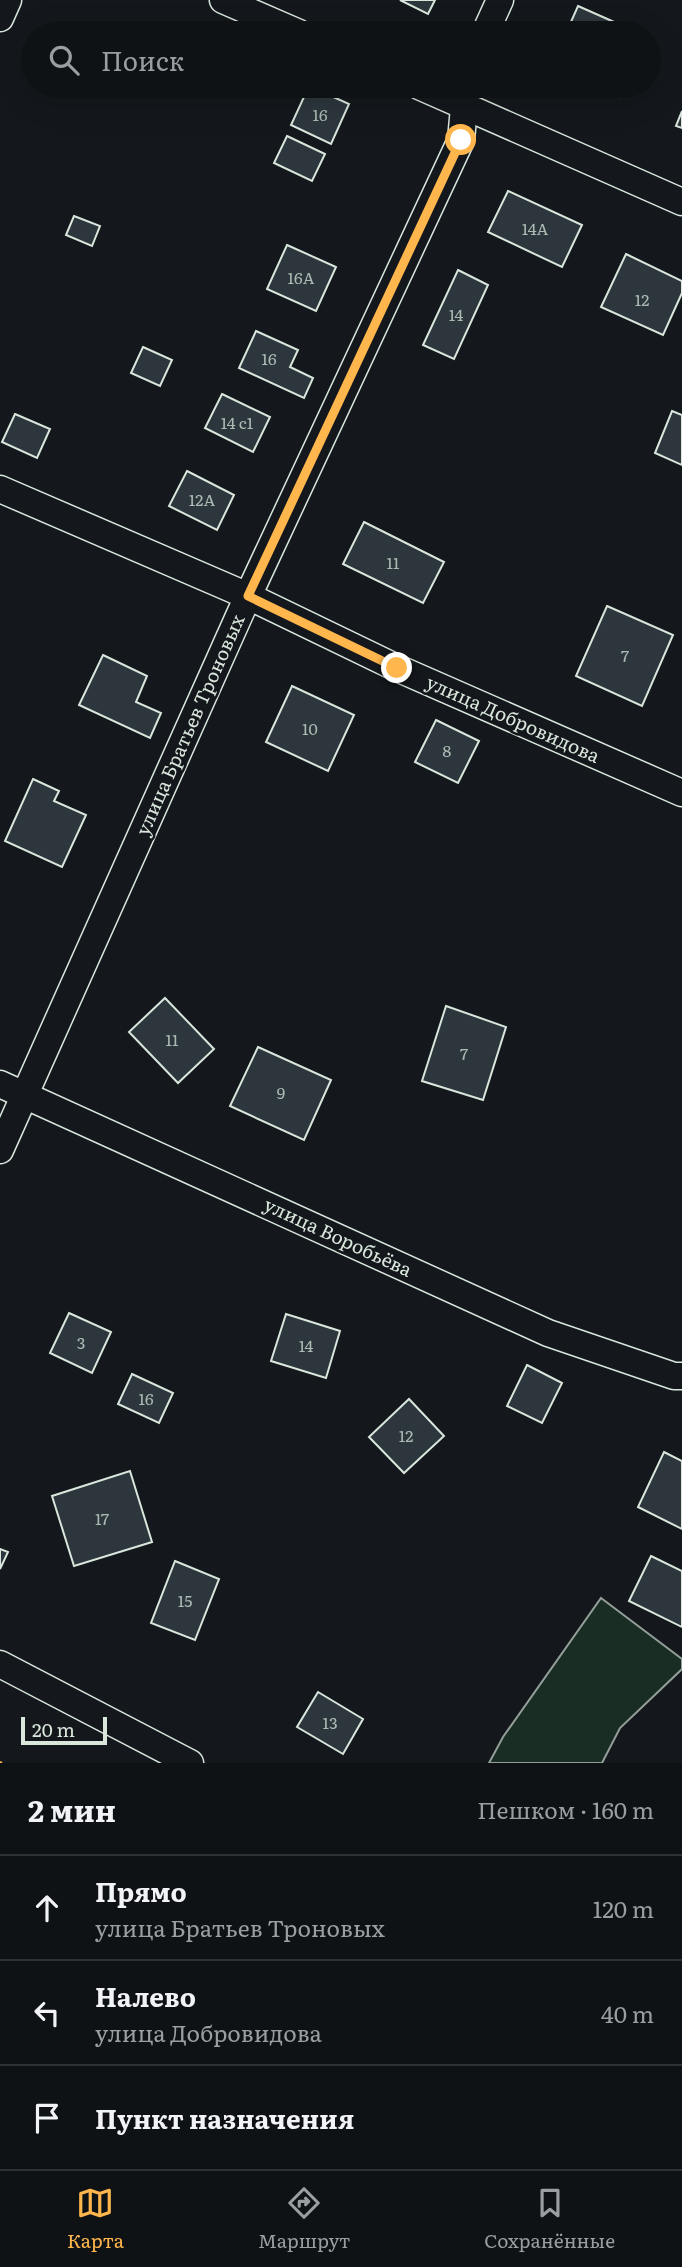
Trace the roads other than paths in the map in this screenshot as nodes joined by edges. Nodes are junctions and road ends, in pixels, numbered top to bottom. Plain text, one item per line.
1 (8, 0) edge
2 (223, 0) edge
3 (500, 0) edge
4 (0, 18) edge
5 (271, 21) edge
6 (490, 21) edge
7 (465, 98) edge
8 (469, 98) edge
9 (682, 202) edge
10 (0, 489) edge
11 (248, 596) junction
12 (682, 793) edge
13 (0, 1084) edge
14 (24, 1094) junction
15 (0, 1150) edge
16 (682, 1376) edge
17 (0, 1664) edge
18 (191, 1763) edge

1 - 4 street
2 - 5 street
3 - 6 street
7 - 11 street, улица Братьев Троновых
8 - 9 street
10 - 11 street, улица Добровидова
11 - 12 street, улица Добровидова
11 - 14 street, улица Братьев Троновых
13 - 14 street, улица Воробьёва
14 - 15 street, улица Братьев Троновых
14 - 16 street, улица Воробьёва
17 - 18 street

